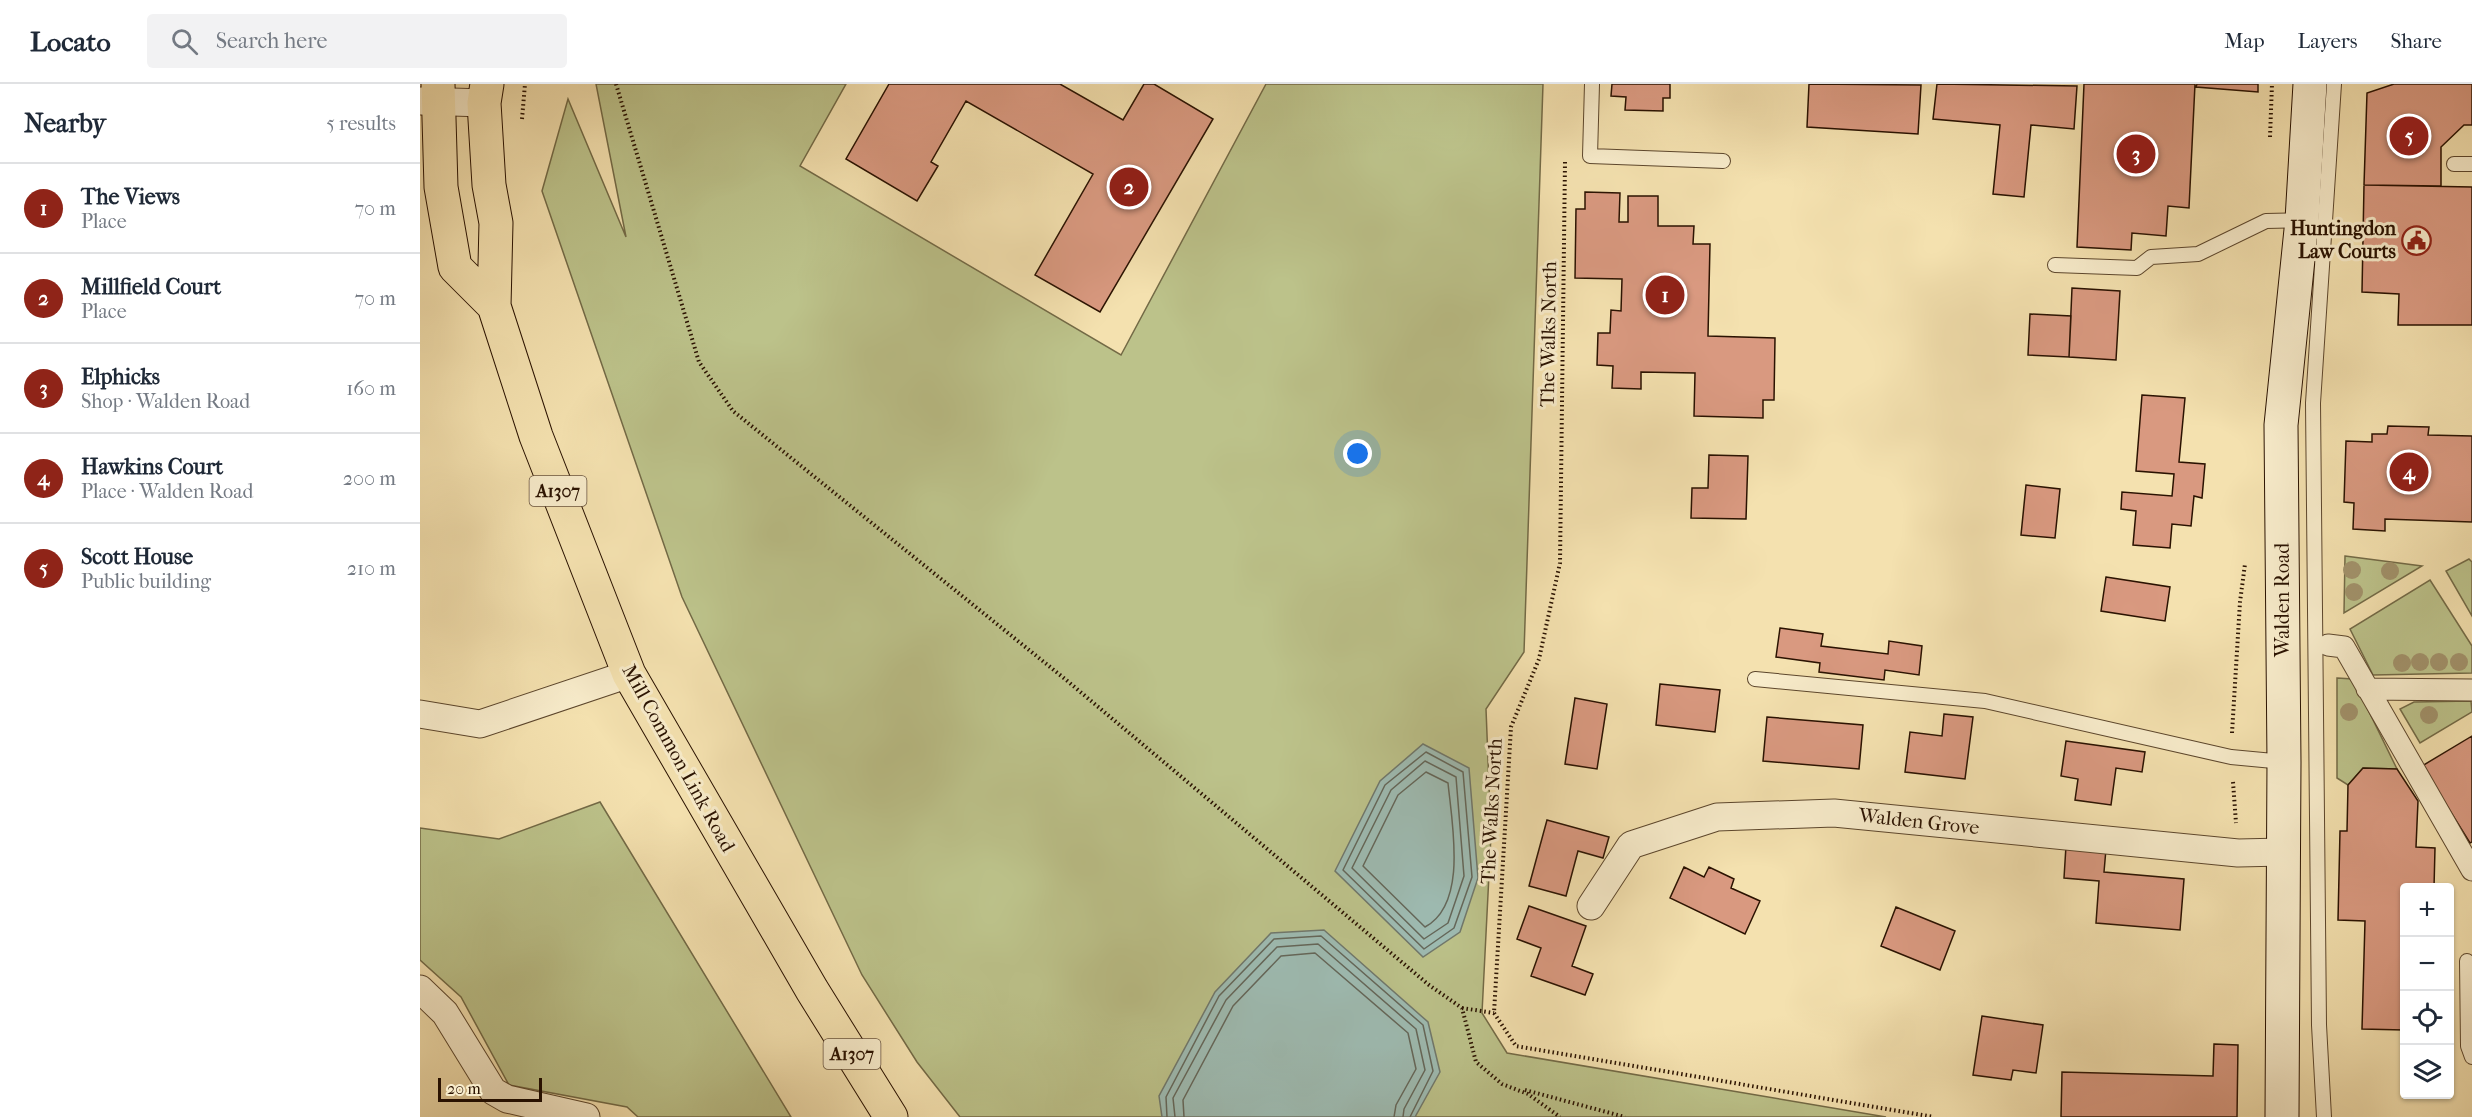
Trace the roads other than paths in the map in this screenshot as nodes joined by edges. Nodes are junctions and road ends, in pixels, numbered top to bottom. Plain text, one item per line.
1 (1592, 84) edge
2 (2310, 84) edge
3 (2334, 84) edge
4 (486, 93) edge
5 (432, 95) edge
6 (1723, 161) dead end
7 (2454, 164) dead end
8 (2472, 164) edge
9 (2302, 220) junction
10 (2055, 265) dead end
11 (494, 306) junction
12 (2328, 645) dead end
13 (629, 674) junction
14 (1755, 679) dead end
15 (2367, 689) junction
16 (2472, 690) edge
17 (420, 714) edge
18 (2284, 762) junction
19 (2283, 852) junction
20 (2472, 870) edge
21 (1591, 906) dead end
22 (2467, 961) dead end
23 (420, 989) edge
24 (2472, 1057) edge
25 (586, 1117) edge
26 (891, 1117) edge
27 (2282, 1117) edge
28 (2324, 1117) edge

1 - 6 lane
2 - 9 main road, Walden Road
3 - 28 lane
4 - 5 street
4 - 11 main road, Mill Common Link Road / A1307
5 - 11 main road, Mill Common Link Road / A1307
7 - 8 lane
9 - 10 lane
9 - 18 main road, Walden Road
11 - 13 main road, Mill Common Link Road / A1307
12 - 15 street
13 - 17 street
13 - 26 main road, Mill Common Link Road / A1307
14 - 18 lane
15 - 16 street
15 - 20 street
18 - 19 main road, Walden Road
19 - 21 street, Walden Grove
19 - 27 main road, Walden Road
22 - 24 lane
23 - 25 street

